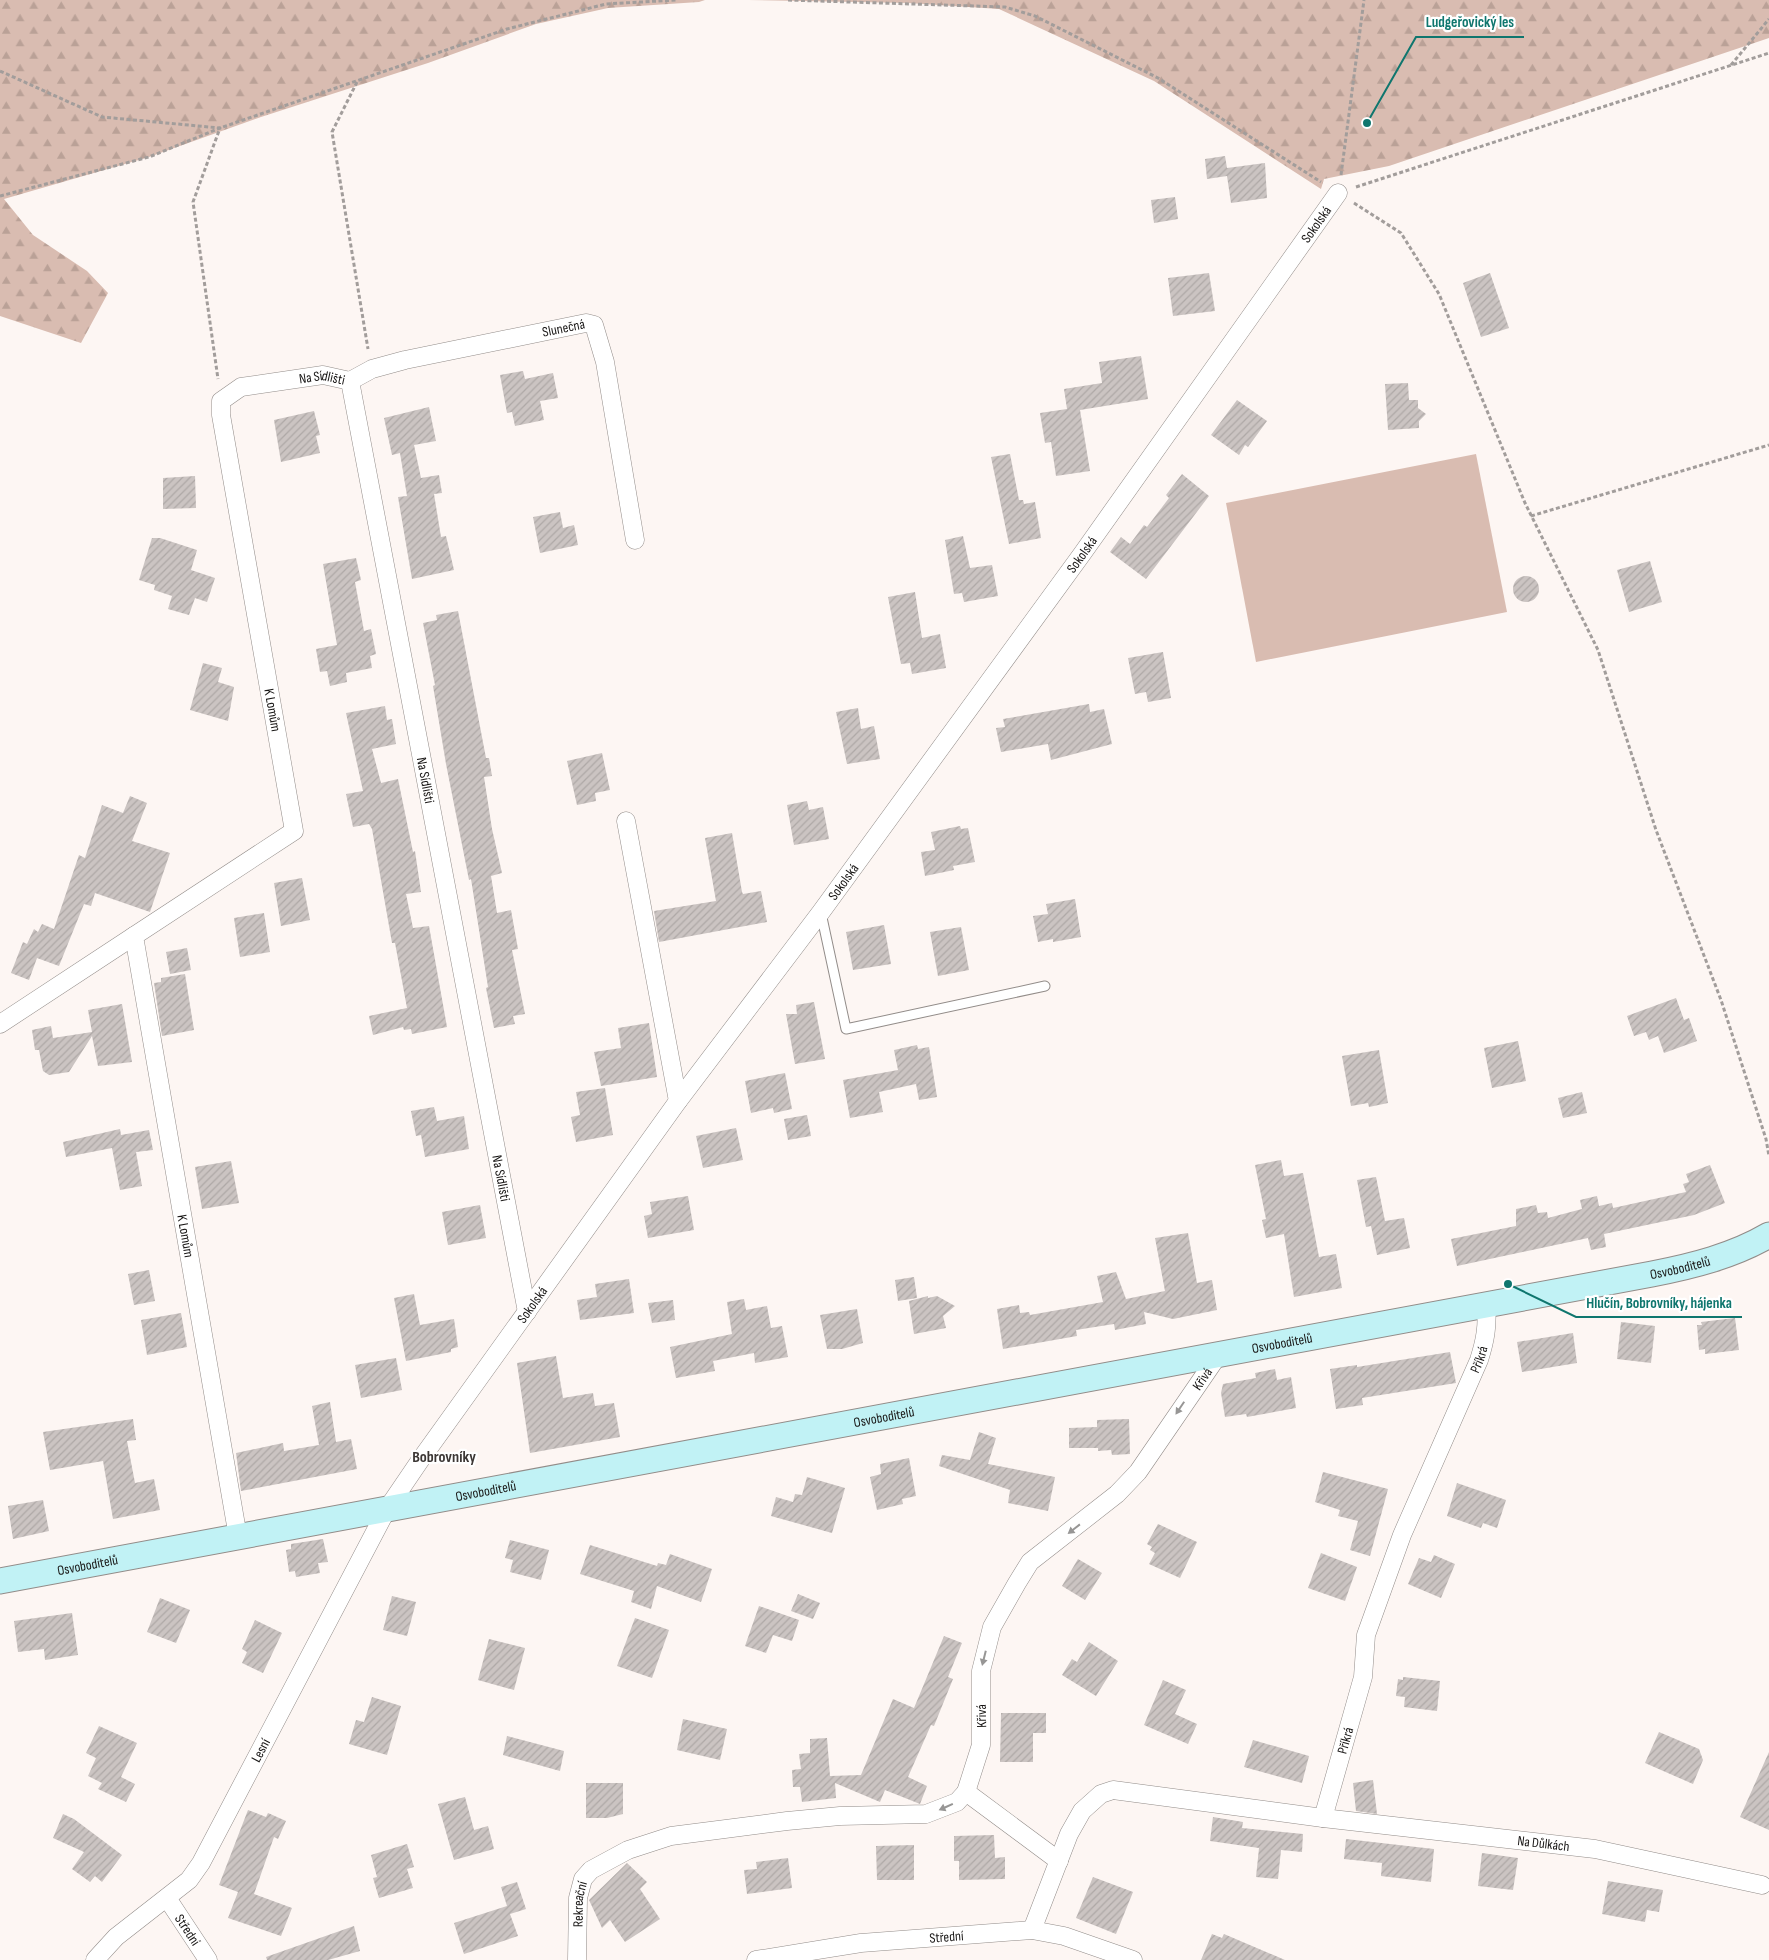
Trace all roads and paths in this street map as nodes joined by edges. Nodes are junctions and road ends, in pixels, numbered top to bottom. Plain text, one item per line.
1 (676, 0) edge
2 (788, 0) edge
3 (1364, 0) edge
4 (1769, 19) edge
5 (1769, 53) edge
6 (1732, 65) junction
7 (0, 71) edge
8 (357, 82) junction
9 (220, 128) junction
10 (1338, 193) junction
11 (0, 196) edge
12 (372, 369) junction
13 (350, 380) junction
14 (220, 401) junction
15 (1769, 445) edge
16 (1532, 516) junction
17 (635, 540) dead end
18 (626, 821) dead end
19 (821, 912) junction
20 (134, 936) junction
21 (1045, 986) dead end
22 (0, 1024) edge
23 (678, 1101) junction
24 (1769, 1156) edge
25 (1767, 1239) edge
26 (1486, 1305) junction
27 (527, 1312) junction
28 (1219, 1354) junction
29 (387, 1509) junction
30 (238, 1537) junction
31 (0, 1581) edge
32 (966, 1792) junction
33 (1323, 1818) junction
34 (1059, 1861) junction
35 (1762, 1885) dead end
36 (167, 1898) junction
37 (1032, 1930) junction
38 (95, 1960) edge
39 (208, 1960) edge
40 (577, 1960) edge
41 (756, 1960) edge
42 (1134, 1960) edge

1 - 8 path
2 - 10 path
3 - 10 path
4 - 6 path
5 - 6 path
6 - 10 path
7 - 9 path
8 - 9 path
8 - 12 path
9 - 11 path
9 - 14 path
10 - 16 path
10 - 19 street, Sokolská
12 - 13 street, Slunečná
12 - 17 street, Slunečná
13 - 14 street, Na Sídlišti
13 - 27 street, Na Sídlišti
14 - 20 street, K Lomům
15 - 16 path
16 - 24 path
18 - 23 street
19 - 21 lane, Sokolská
19 - 23 street, Sokolská
20 - 22 street, K Lomům
20 - 30 street, K Lomům
23 - 27 street, Sokolská
25 - 26 street, Osvoboditelů
26 - 28 street, Osvoboditelů
26 - 33 street, Příkrá
27 - 29 street, Sokolská
28 - 29 street, Osvoboditelů
28 -> 32 street, Křivá
29 - 30 street, Osvoboditelů
29 - 36 street, Lesní
30 - 31 street, Osvoboditelů
32 - 34 street
32 -> 40 street, Rekreační
33 - 34 street
33 - 35 street, Na Důlkách
34 - 37 street
36 - 38 street, Lesní
36 - 39 street, Střední
37 - 41 street, Střední
37 - 42 street, Střední

